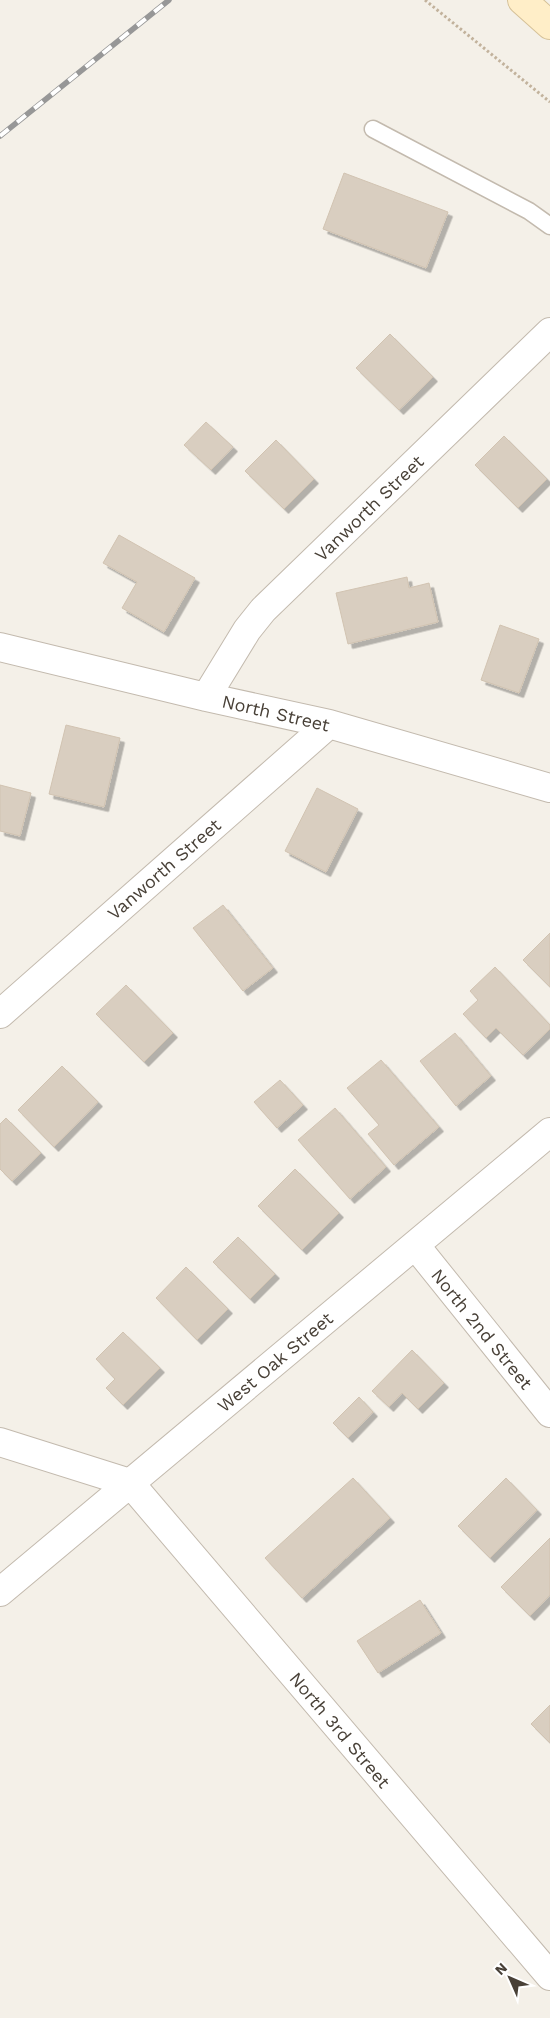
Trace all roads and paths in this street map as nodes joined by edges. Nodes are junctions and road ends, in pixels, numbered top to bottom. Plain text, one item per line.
1 (425, 0) edge
2 (522, 0) edge
3 (550, 25) edge
4 (550, 102) edge
5 (373, 129) dead end
6 (550, 226) edge
7 (550, 332) edge
8 (0, 647) edge
9 (206, 697) junction
10 (328, 724) junction
11 (550, 788) edge
12 (0, 1014) edge
13 (550, 1132) edge
14 (415, 1245) junction
15 (550, 1413) edge
16 (0, 1442) edge
17 (130, 1483) junction
18 (0, 1592) edge
19 (550, 1976) edge

1 - 4 path
2 - 3 main road
5 - 6 lane
7 - 9 street, Vanworth Street
8 - 9 street, North Street
9 - 10 street, North Street
10 - 11 street, North Street
10 - 12 street, Vanworth Street
13 - 14 street, West Oak Street
14 - 15 street, North 2nd Street
14 - 17 street, West Oak Street
16 - 17 street
17 - 18 street, West Oak Street
17 - 19 street, North 3rd Street

